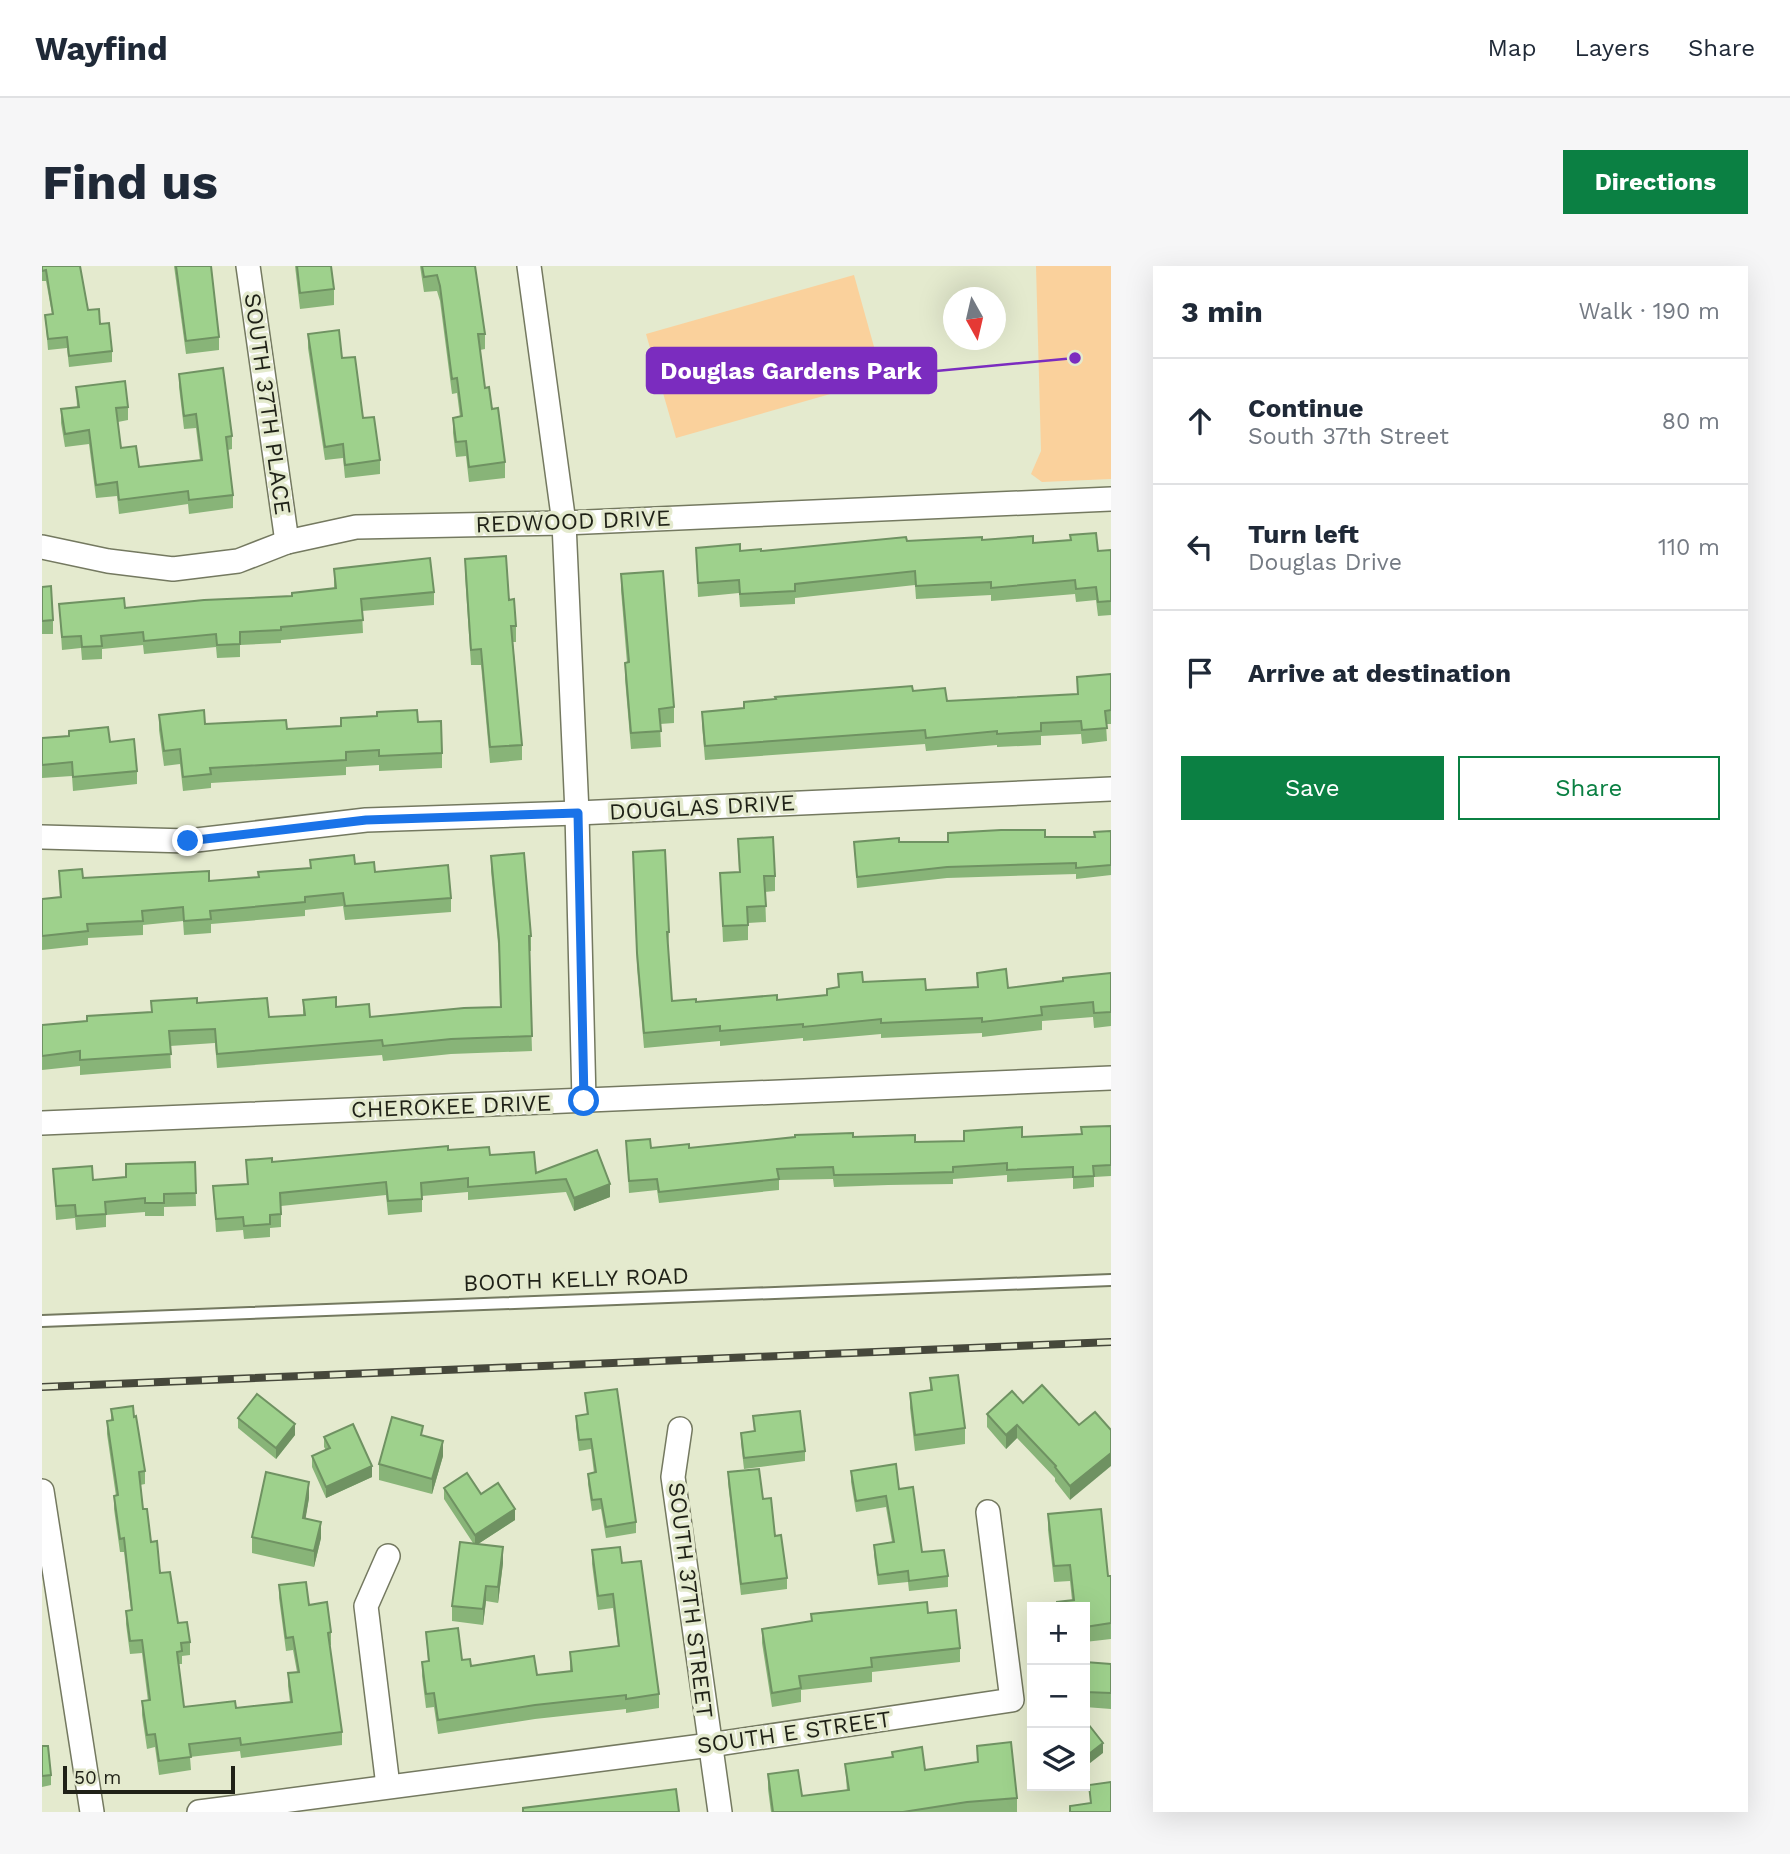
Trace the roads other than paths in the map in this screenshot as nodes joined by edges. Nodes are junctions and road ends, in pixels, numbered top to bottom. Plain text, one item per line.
1 (248, 266) edge
2 (528, 266) edge
3 (1111, 499) edge
4 (564, 523) junction
5 (287, 542) junction
6 (42, 547) edge
7 (1111, 789) edge
8 (578, 813) junction
9 (42, 837) edge
10 (1111, 1078) edge
11 (584, 1101) junction
12 (42, 1123) edge
13 (1111, 1280) edge
14 (42, 1321) edge
15 (680, 1429) dead end
16 (42, 1491) edge
17 (988, 1512) dead end
18 (388, 1556) dead end
19 (48, 1560) edge
20 (710, 1745) junction
21 (388, 1786) junction
22 (92, 1812) edge
23 (198, 1812) edge
24 (720, 1812) edge

1 - 5 street, SOUTH 37TH PLACE
2 - 4 street
3 - 4 street, REDWOOD DRIVE
4 - 5 street, REDWOOD DRIVE
4 - 8 street
5 - 6 street, REDWOOD DRIVE
7 - 8 street, DOUGLAS DRIVE
8 - 9 street, DOUGLAS DRIVE
8 - 11 street
10 - 11 street, CHEROKEE DRIVE
11 - 12 street, CHEROKEE DRIVE
13 - 14 lane, BOOTH KELLY ROAD
15 - 20 street, SOUTH 37TH STREET
16 - 19 street
17 - 20 street, SOUTH E STREET
18 - 21 street
19 - 22 street
20 - 21 street, SOUTH E STREET
20 - 24 street, SOUTH 37TH STREET
21 - 23 street, SOUTH E STREET

